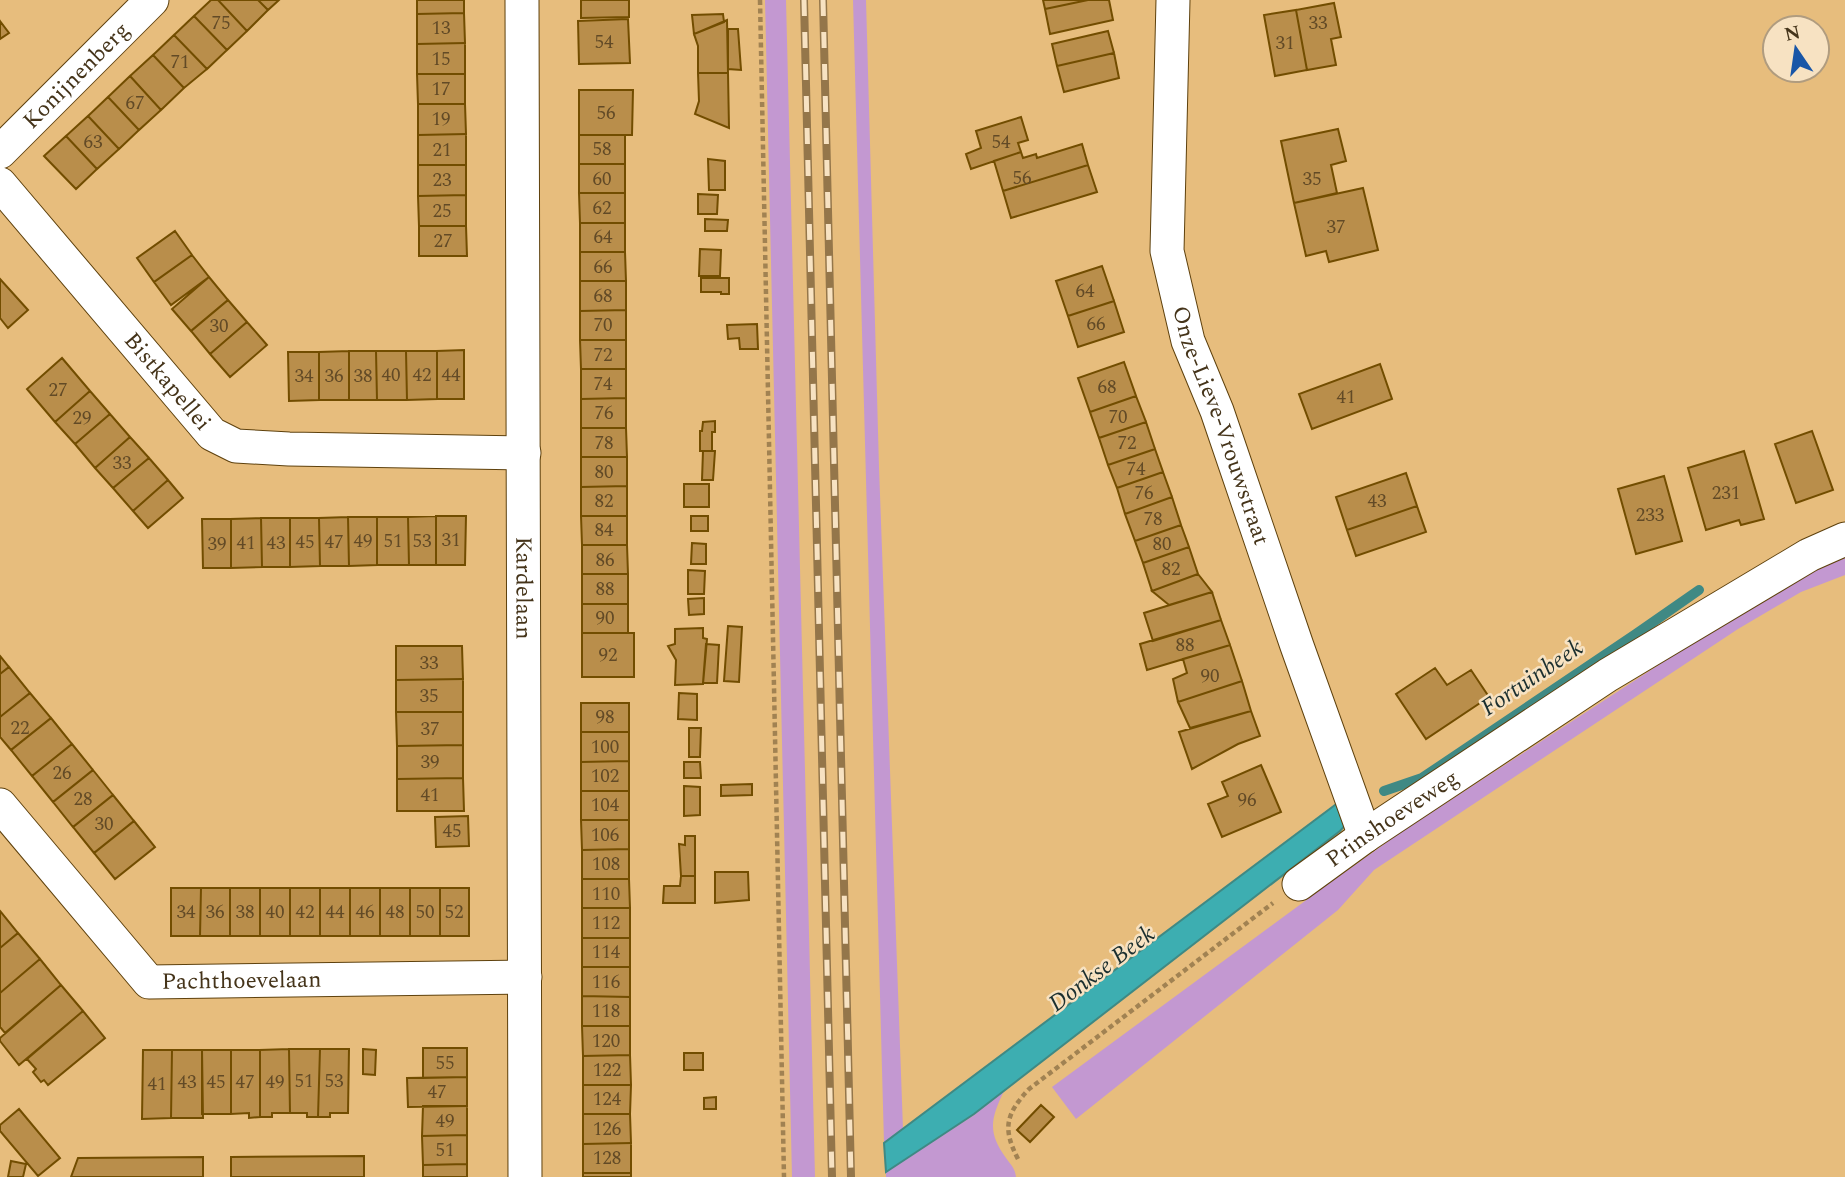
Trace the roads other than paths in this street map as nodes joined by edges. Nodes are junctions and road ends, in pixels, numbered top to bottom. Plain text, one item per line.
1 (152, 0) edge
2 (522, 0) edge
3 (1173, 0) edge
4 (0, 152) edge
5 (0, 184) edge
6 (524, 453) junction
7 (1845, 539) edge
8 (0, 805) edge
9 (1365, 836) junction
10 (1299, 884) road end
11 (524, 977) junction
12 (524, 1177) edge

1 - 4 street, Konijnenberg
2 - 6 street, Kardelaan
3 - 9 street, Onze-Lieve-Vrouwstraat
5 - 6 street, Bistkapellei
6 - 11 street, Kardelaan
7 - 9 street, Prinshoeveweg
8 - 11 street, Pachthoevelaan
9 - 10 street, Prinshoeveweg
11 - 12 street, Kardelaan

